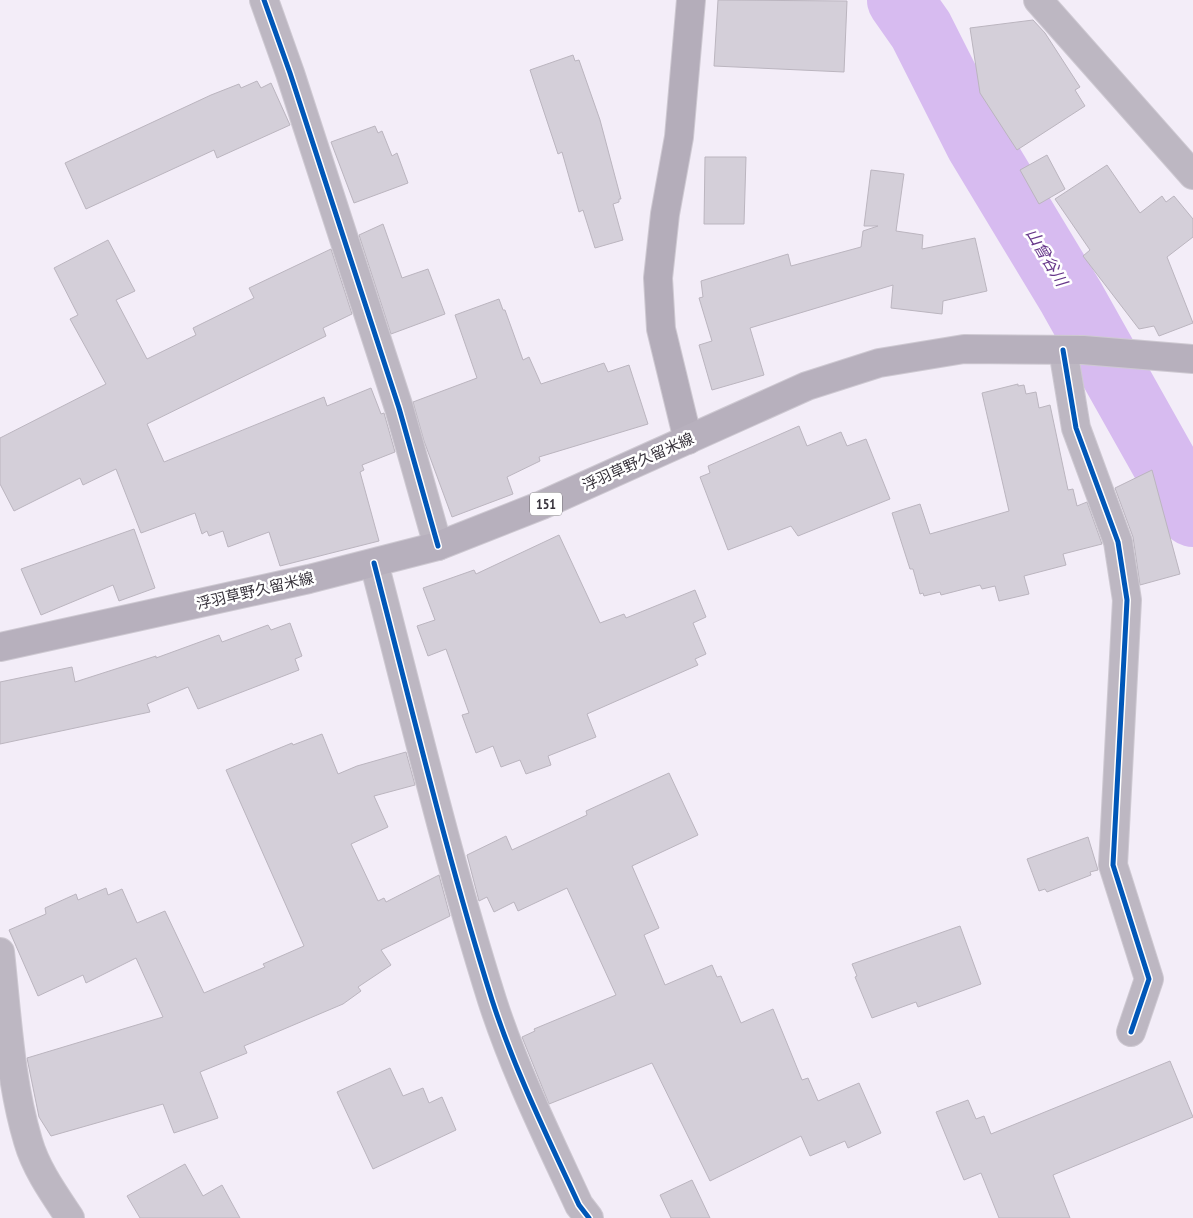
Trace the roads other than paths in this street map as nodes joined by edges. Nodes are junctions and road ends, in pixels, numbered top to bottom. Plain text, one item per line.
1 (264, 0) edge
2 (691, 0) edge
3 (1038, 0) edge
4 (1193, 175) edge
5 (1073, 350) junction
6 (1193, 359) edge
7 (688, 440) junction
8 (438, 546) junction
9 (374, 563) junction
10 (0, 647) edge
11 (0, 952) edge
12 (1131, 1032) dead end
13 (70, 1218) edge
14 (589, 1218) edge

1 - 8 street
2 - 7 street
3 - 4 street
5 - 6 main road, 浮羽草野久留米線 / 151
5 - 7 main road, 浮羽草野久留米線 / 151
5 - 12 street
7 - 8 main road, 浮羽草野久留米線 / 151
8 - 9 main road, 浮羽草野久留米線 / 151
9 - 10 main road, 浮羽草野久留米線 / 151
9 - 14 street
11 - 13 street

